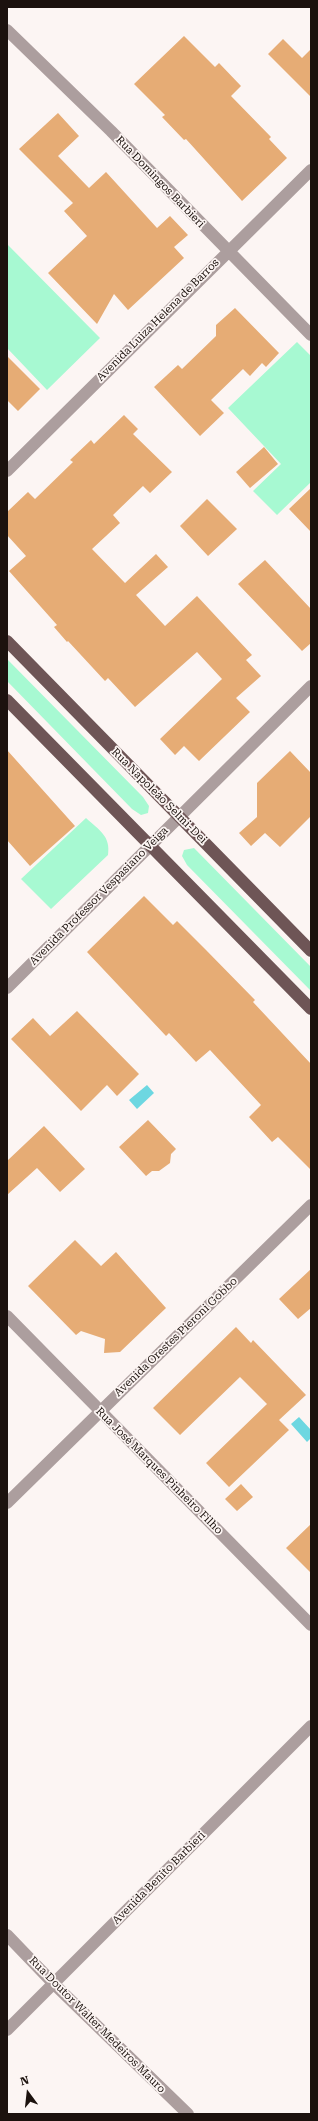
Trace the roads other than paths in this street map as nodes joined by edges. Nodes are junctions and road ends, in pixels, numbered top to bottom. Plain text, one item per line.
1 (7, 30) edge
2 (311, 170) edge
3 (227, 252) junction
4 (311, 335) edge
5 (7, 471) edge
6 (7, 642) edge
7 (311, 686) edge
8 (7, 700) edge
9 (179, 816) junction
10 (150, 846) junction
11 (311, 951) edge
12 (7, 988) edge
13 (311, 1009) edge
14 (311, 1205) edge
15 (7, 1316) edge
16 (100, 1412) junction
17 (7, 1503) edge
18 (311, 1625) edge
19 (311, 1726) edge
20 (7, 1934) edge
21 (54, 1984) junction
22 (7, 2030) edge
23 (188, 2114) edge

1 - 3 street, Rua Domingos Barbieri
2 - 3 street, Avenida Luiza Helena de Barros
3 - 4 street, Rua Domingos Barbieri
3 - 5 street, Avenida Luiza Helena de Barros
6 - 9 main road, Rua Napoleão Selmi-Dei
7 - 9 street, Avenida Professor Vespasiano Veiga
8 - 10 main road
9 - 10 street, Avenida Professor Vespasiano Veiga
9 - 11 main road, Rua Napoleão Selmi-Dei
10 - 12 street, Avenida Professor Vespasiano Veiga
10 - 13 main road
14 - 16 street, Avenida Orestes Pieroni Gobbo
15 - 16 street, Rua José Marques Pinheiro Filho
16 - 17 street, Avenida Orestes Pieroni Gobbo
16 - 18 street, Rua José Marques Pinheiro Filho
19 - 21 street, Avenida Benito Barbieri
20 - 21 street, Rua Doutor Walter Medeiros Mauro
21 - 22 street, Avenida Benito Barbieri
21 - 23 street, Rua Doutor Walter Medeiros Mauro

